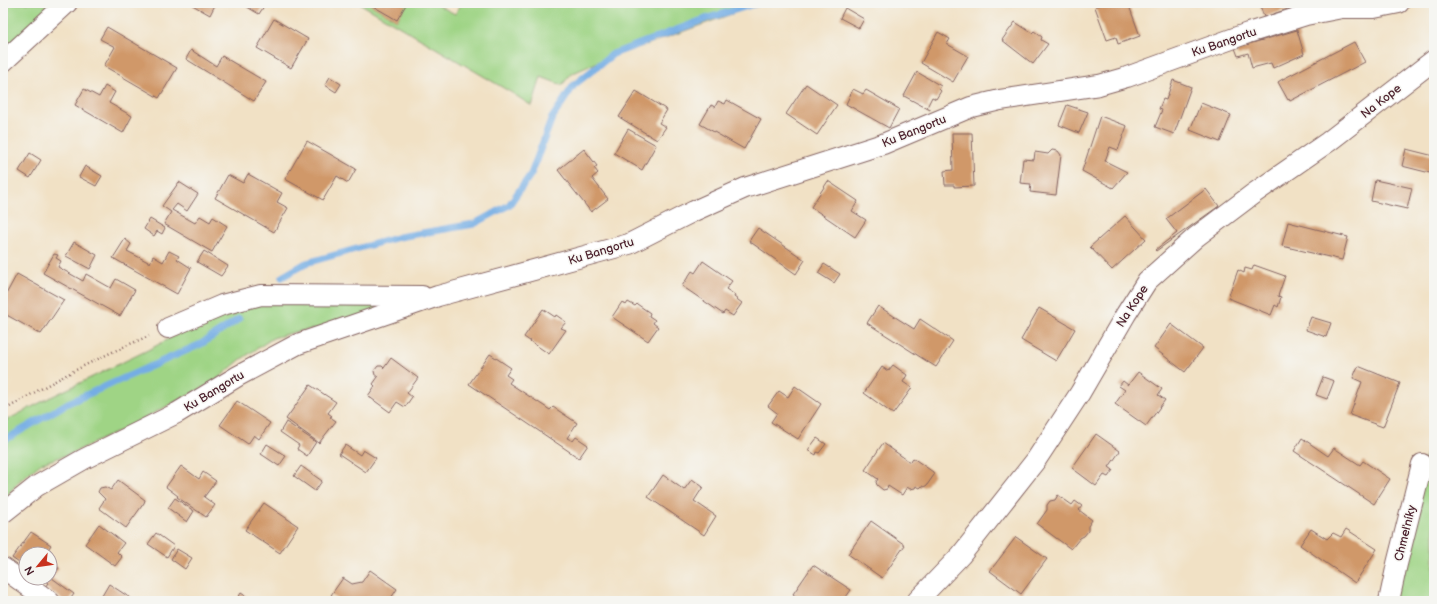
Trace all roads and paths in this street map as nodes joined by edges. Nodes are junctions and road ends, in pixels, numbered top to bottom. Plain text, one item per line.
1 (67, 3) edge
2 (1399, 3) edge
3 (1434, 60) edge
4 (3, 62) edge
5 (438, 296) junction
6 (168, 328) joint
7 (3, 412) edge
8 (1422, 464) dead end
9 (3, 513) edge
10 (3, 568) edge
11 (49, 601) edge
12 (916, 601) edge
13 (1389, 601) edge

1 - 4 street
2 - 5 street, Ku Bangortu
3 - 12 street, Na Kope
5 - 6 street, Ku Bangortu
5 - 9 street, Ku Bangortu
6 - 7 path
8 - 13 street, Chmeľníky
10 - 11 street

